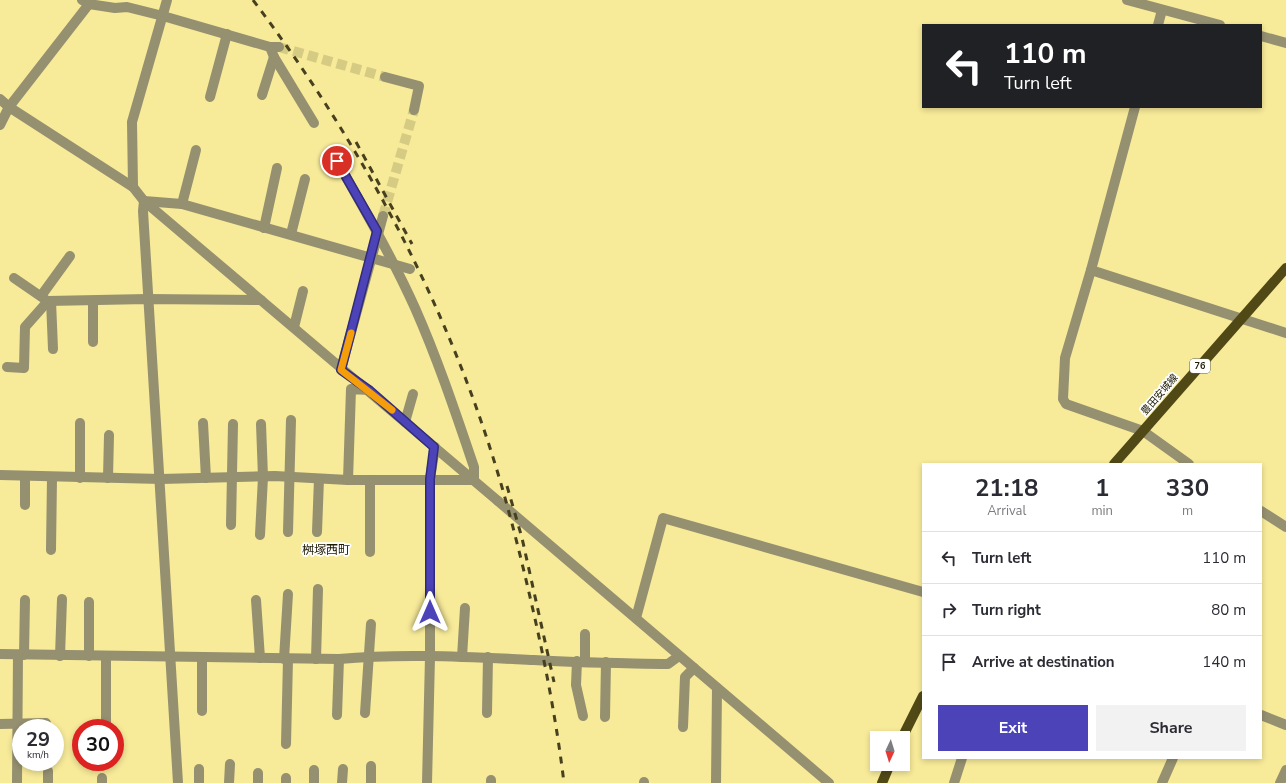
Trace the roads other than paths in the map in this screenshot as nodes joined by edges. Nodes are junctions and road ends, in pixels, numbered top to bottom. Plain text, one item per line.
1 (167, 0) edge
2 (1127, 0) edge
3 (85, 2) edge
4 (1162, 10) junction
5 (162, 16) junction
6 (1158, 24) edge
7 (1216, 24) edge
8 (227, 34) junction
9 (1262, 36) edge
10 (1286, 43) edge
11 (274, 57) junction
12 (385, 77) tunnel mouth
13 (262, 95) dead end
14 (210, 97) dead end
15 (0, 99) edge
16 (9, 107) junction
17 (1135, 108) edge
18 (414, 110) tunnel mouth
19 (314, 123) dead end
20 (0, 125) edge
21 (196, 150) dead end
22 (337, 161) dead end
23 (277, 168) dead end
24 (305, 179) dead end
25 (133, 187) junction
26 (144, 201) junction
27 (182, 204) junction
28 (383, 216) tunnel mouth
29 (264, 228) junction
30 (377, 231) junction
31 (291, 234) junction
32 (70, 256) dead end
33 (371, 256) junction
34 (394, 265) junction
35 (1286, 268) edge
36 (410, 269) dead end
37 (1091, 270) junction
38 (14, 278) dead end
39 (303, 291) dead end
40 (47, 299) junction
41 (147, 299) junction
42 (261, 300) junction
43 (93, 301) junction
44 (1242, 319) junction
45 (294, 327) junction
46 (1286, 333) edge
47 (93, 342) dead end
48 (53, 350) dead end
49 (7, 367) dead end
50 (341, 370) junction
51 (369, 390) junction
52 (413, 394) dead end
53 (291, 420) dead end
54 (406, 422) junction
55 (80, 423) dead end
56 (203, 423) dead end
57 (233, 424) dead end
58 (261, 424) dead end
59 (1143, 431) junction
60 (109, 435) dead end
61 (434, 447) junction
62 (1115, 463) edge
63 (1188, 463) edge
64 (0, 475) edge
65 (25, 476) junction
66 (263, 477) junction
67 (52, 478) junction
68 (80, 478) junction
69 (108, 478) junction
70 (206, 478) junction
71 (231, 478) junction
72 (288, 478) junction
73 (160, 479) junction
74 (319, 479) junction
75 (430, 479) junction
76 (348, 480) junction
77 (370, 480) junction
78 (474, 480) junction
79 (25, 505) dead end
80 (1262, 513) edge
81 (231, 525) dead end
82 (1286, 527) edge
83 (288, 532) dead end
84 (317, 532) dead end
85 (260, 535) dead end
86 (51, 550) dead end
87 (370, 552) dead end
88 (318, 589) dead end
89 (922, 592) edge
90 (288, 594) dead end
91 (62, 599) dead end
92 (25, 600) dead end
93 (256, 600) dead end
94 (89, 602) dead end
95 (465, 608) dead end
96 (636, 618) junction
97 (371, 624) dead end
98 (585, 634) dead end
99 (0, 654) edge
100 (21, 655) junction
101 (60, 656) junction
102 (89, 656) junction
103 (106, 656) junction
104 (368, 656) junction
105 (430, 656) junction
106 (679, 656) junction
107 (462, 657) junction
108 (488, 657) junction
109 (170, 658) junction
110 (202, 658) junction
111 (260, 658) junction
112 (286, 659) junction
113 (316, 659) junction
114 (338, 659) junction
115 (581, 661) junction
116 (606, 662) junction
117 (694, 668) junction
118 (717, 688) junction
119 (922, 698) edge
120 (202, 711) dead end
121 (365, 713) dead end
122 (487, 713) dead end
123 (337, 715) dead end
124 (1262, 715) edge
125 (583, 716) dead end
126 (604, 717) dead end
127 (17, 719) edge
128 (106, 719) edge
129 (0, 724) edge
130 (12, 724) edge
131 (1286, 725) edge
132 (683, 727) dead end
133 (906, 731) edge
134 (286, 744) dead end
135 (962, 759) edge
136 (1172, 759) edge
137 (230, 764) dead end
138 (371, 766) dead end
139 (199, 768) dead end
140 (343, 769) dead end
141 (314, 770) dead end
142 (1286, 770) edge
143 (17, 771) edge
144 (48, 771) dead end
145 (887, 771) edge
146 (17, 783) edge
147 (48, 783) edge
148 (178, 783) edge
149 (199, 783) edge
150 (229, 783) edge
151 (314, 783) edge
152 (342, 783) edge
153 (371, 783) edge
154 (426, 783) edge
155 (716, 783) edge
156 (829, 783) edge
157 (882, 783) edge
158 (954, 783) edge
159 (1162, 783) edge
160 (1280, 783) edge

1 - 5 street
2 - 4 street
3 - 5 street
3 - 16 street
4 - 6 street
4 - 7 street
5 - 8 street
5 - 25 street
8 - 11 street
8 - 14 street
9 - 10 street
11 - 13 street
11 - 19 street
12 - 18 street
15 - 16 street
16 - 20 street
16 - 25 street
17 - 37 street
21 - 27 street
22 - 30 street
23 - 29 street
24 - 31 street
25 - 26 street
26 - 27 street
26 - 41 street
26 - 42 street
27 - 29 street
28 - 30 street
29 - 31 street
30 - 33 street
30 - 34 street
31 - 33 street
32 - 40 street
33 - 34 street
33 - 50 street
34 - 36 street
34 - 78 street
35 - 44 main road, 豊田安城線 / 76
37 - 44 street
37 - 59 street
38 - 40 street
39 - 45 street
40 - 43 street
40 - 48 street
40 - 49 street
41 - 42 street
41 - 43 street
41 - 73 street
42 - 45 street
43 - 47 street
44 - 46 street
44 - 59 main road, 豊田安城線 / 76
45 - 50 street
50 - 51 street
51 - 54 street
51 - 76 street
52 - 54 street
53 - 72 street
54 - 61 street
55 - 68 street
56 - 70 street
57 - 71 street
58 - 66 street
59 - 62 main road, 豊田安城線 / 76
59 - 63 street
60 - 69 street
61 - 75 street
61 - 78 street
64 - 65 street
65 - 67 street
65 - 79 street
66 - 71 street
66 - 72 street
66 - 85 street
67 - 68 street
67 - 86 street
68 - 69 street
69 - 73 street
70 - 71 street
70 - 73 street
71 - 81 street
72 - 74 street
72 - 83 street
73 - 109 street
74 - 76 street
74 - 84 street
75 - 77 street
75 - 78 street
75 - 105 street
76 - 77 street
77 - 87 street
78 - 96 street
80 - 82 street
88 - 113 street
89 - 96 street
90 - 112 street
91 - 101 street
92 - 100 street
93 - 111 street
94 - 102 street
95 - 107 street
96 - 106 street
97 - 104 street
98 - 115 street
99 - 100 street
100 - 101 street
100 - 127 street
101 - 102 street
102 - 103 street
103 - 109 street
103 - 128 street
104 - 105 street
104 - 114 street
104 - 121 street
105 - 107 street
105 - 154 street
106 - 116 street
106 - 117 street
107 - 108 street
108 - 115 street
108 - 122 street
109 - 110 street
109 - 148 street
110 - 111 street
110 - 120 street
111 - 112 street
112 - 113 street
112 - 134 street
113 - 114 street
114 - 123 street
115 - 116 street
115 - 125 street
116 - 126 street
117 - 118 street
117 - 132 street
118 - 155 street
118 - 156 street
119 - 133 main road
124 - 131 street
129 - 130 street
135 - 158 street
136 - 159 street
137 - 150 street
138 - 153 street
139 - 149 street
140 - 152 street
141 - 151 street
142 - 160 street
143 - 146 street
144 - 147 street
145 - 157 main road

